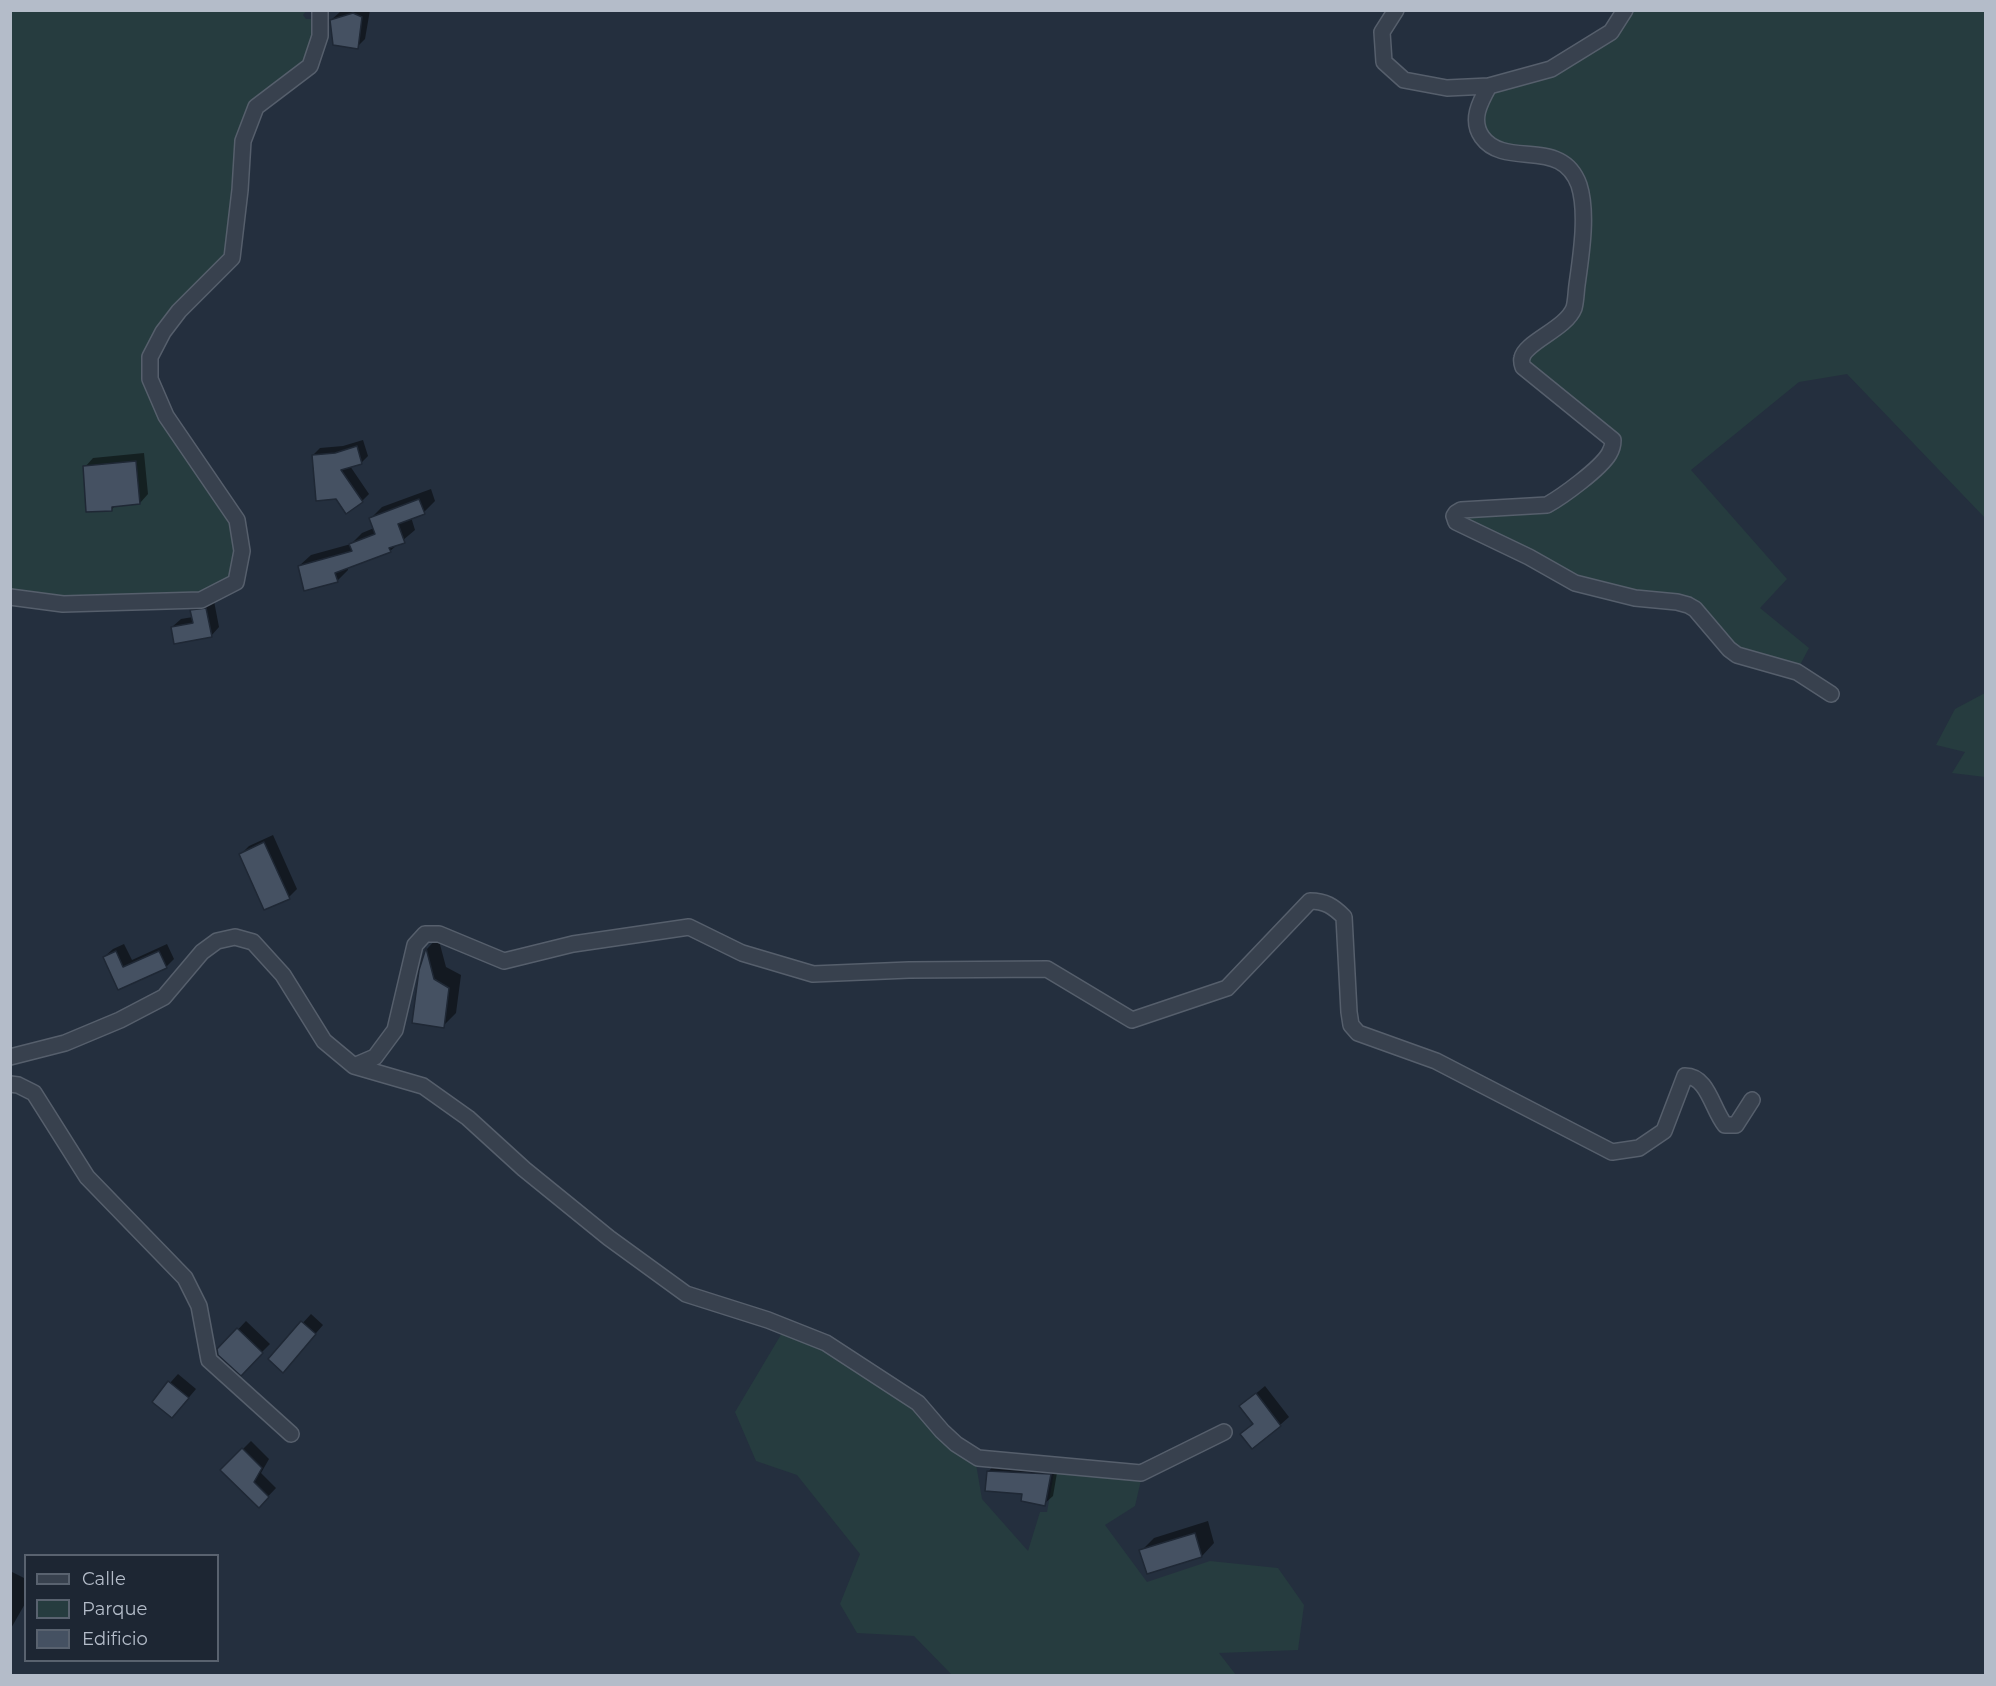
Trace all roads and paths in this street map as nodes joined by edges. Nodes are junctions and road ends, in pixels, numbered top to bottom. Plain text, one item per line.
1 (1396, 10) edge
2 (1625, 10) edge
3 (316, 11) edge
4 (1489, 86) junction
5 (10, 597) edge
6 (1831, 694) dead end
7 (10, 1057) edge
8 (354, 1066) junction
9 (10, 1084) edge
10 (1752, 1100) dead end
11 (1224, 1432) dead end
12 (291, 1434) dead end

1 - 4 street
2 - 4 street
3 - 5 street
4 - 6 street
7 - 8 street
8 - 10 street
8 - 11 street
9 - 12 street

